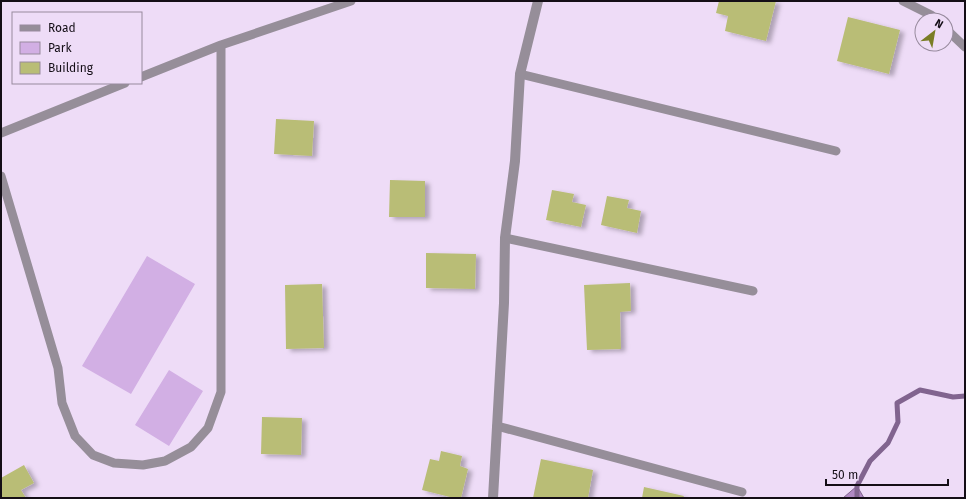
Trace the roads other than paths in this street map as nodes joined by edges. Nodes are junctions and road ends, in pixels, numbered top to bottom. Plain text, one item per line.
1 (351, 1) edge
2 (538, 1) edge
3 (903, 1) edge
4 (925, 12) edge
5 (954, 37) edge
6 (221, 44) junction
7 (965, 47) edge
8 (520, 74) junction
9 (142, 77) edge
10 (123, 84) edge
11 (1, 133) edge
12 (836, 151) dead end
13 (1, 176) edge
14 (505, 238) junction
15 (753, 291) dead end
16 (497, 426) junction
17 (742, 492) dead end
18 (494, 498) edge

1 - 6 lane
2 - 8 street
3 - 4 lane
5 - 7 lane
6 - 9 lane
6 - 13 lane
8 - 12 lane
8 - 14 street
10 - 11 lane
14 - 15 lane
14 - 16 street
16 - 17 lane
16 - 18 street

